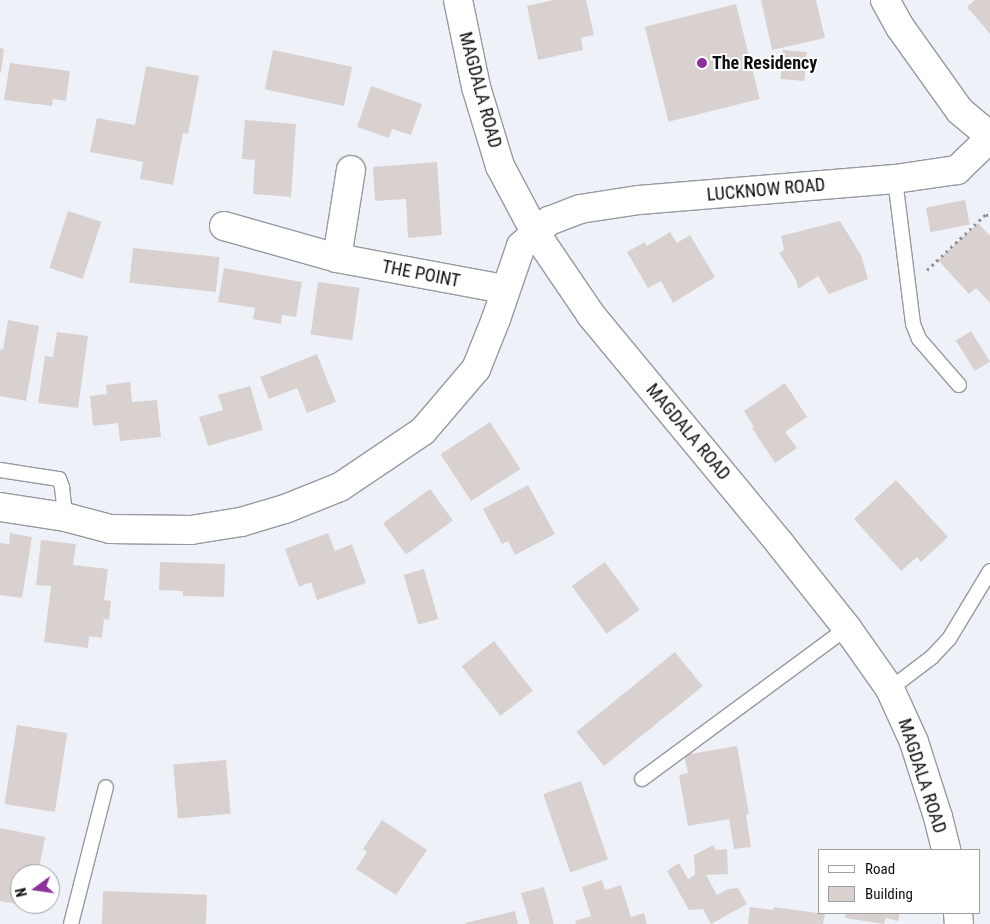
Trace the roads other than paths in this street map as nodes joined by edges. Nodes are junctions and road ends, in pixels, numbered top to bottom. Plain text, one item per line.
1 (458, 0) edge
2 (885, 0) edge
3 (990, 137) edge
4 (352, 170) dead end
5 (895, 179) junction
6 (224, 226) dead end
7 (536, 234) junction
8 (337, 258) junction
9 (505, 289) junction
10 (959, 385) dead end
11 (0, 470) edge
12 (0, 507) edge
13 (64, 517) junction
14 (990, 571) edge
15 (847, 628) junction
16 (890, 689) junction
17 (642, 779) dead end
18 (106, 787) dead end
19 (946, 849) edge
20 (71, 924) edge

1 - 7 street, MAGDALA ROAD
2 - 3 street
3 - 5 street, LUCKNOW ROAD
4 - 8 street
5 - 7 street, LUCKNOW ROAD
5 - 10 lane
6 - 8 street, THE POINT
7 - 9 street, LUCKNOW ROAD
7 - 15 street, MAGDALA ROAD
8 - 9 street, THE POINT
9 - 13 street, LUCKNOW ROAD
11 - 13 lane
12 - 13 street, LUCKNOW ROAD
14 - 16 lane
15 - 16 street, MAGDALA ROAD
15 - 17 lane
16 - 19 street, MAGDALA ROAD
18 - 20 lane

